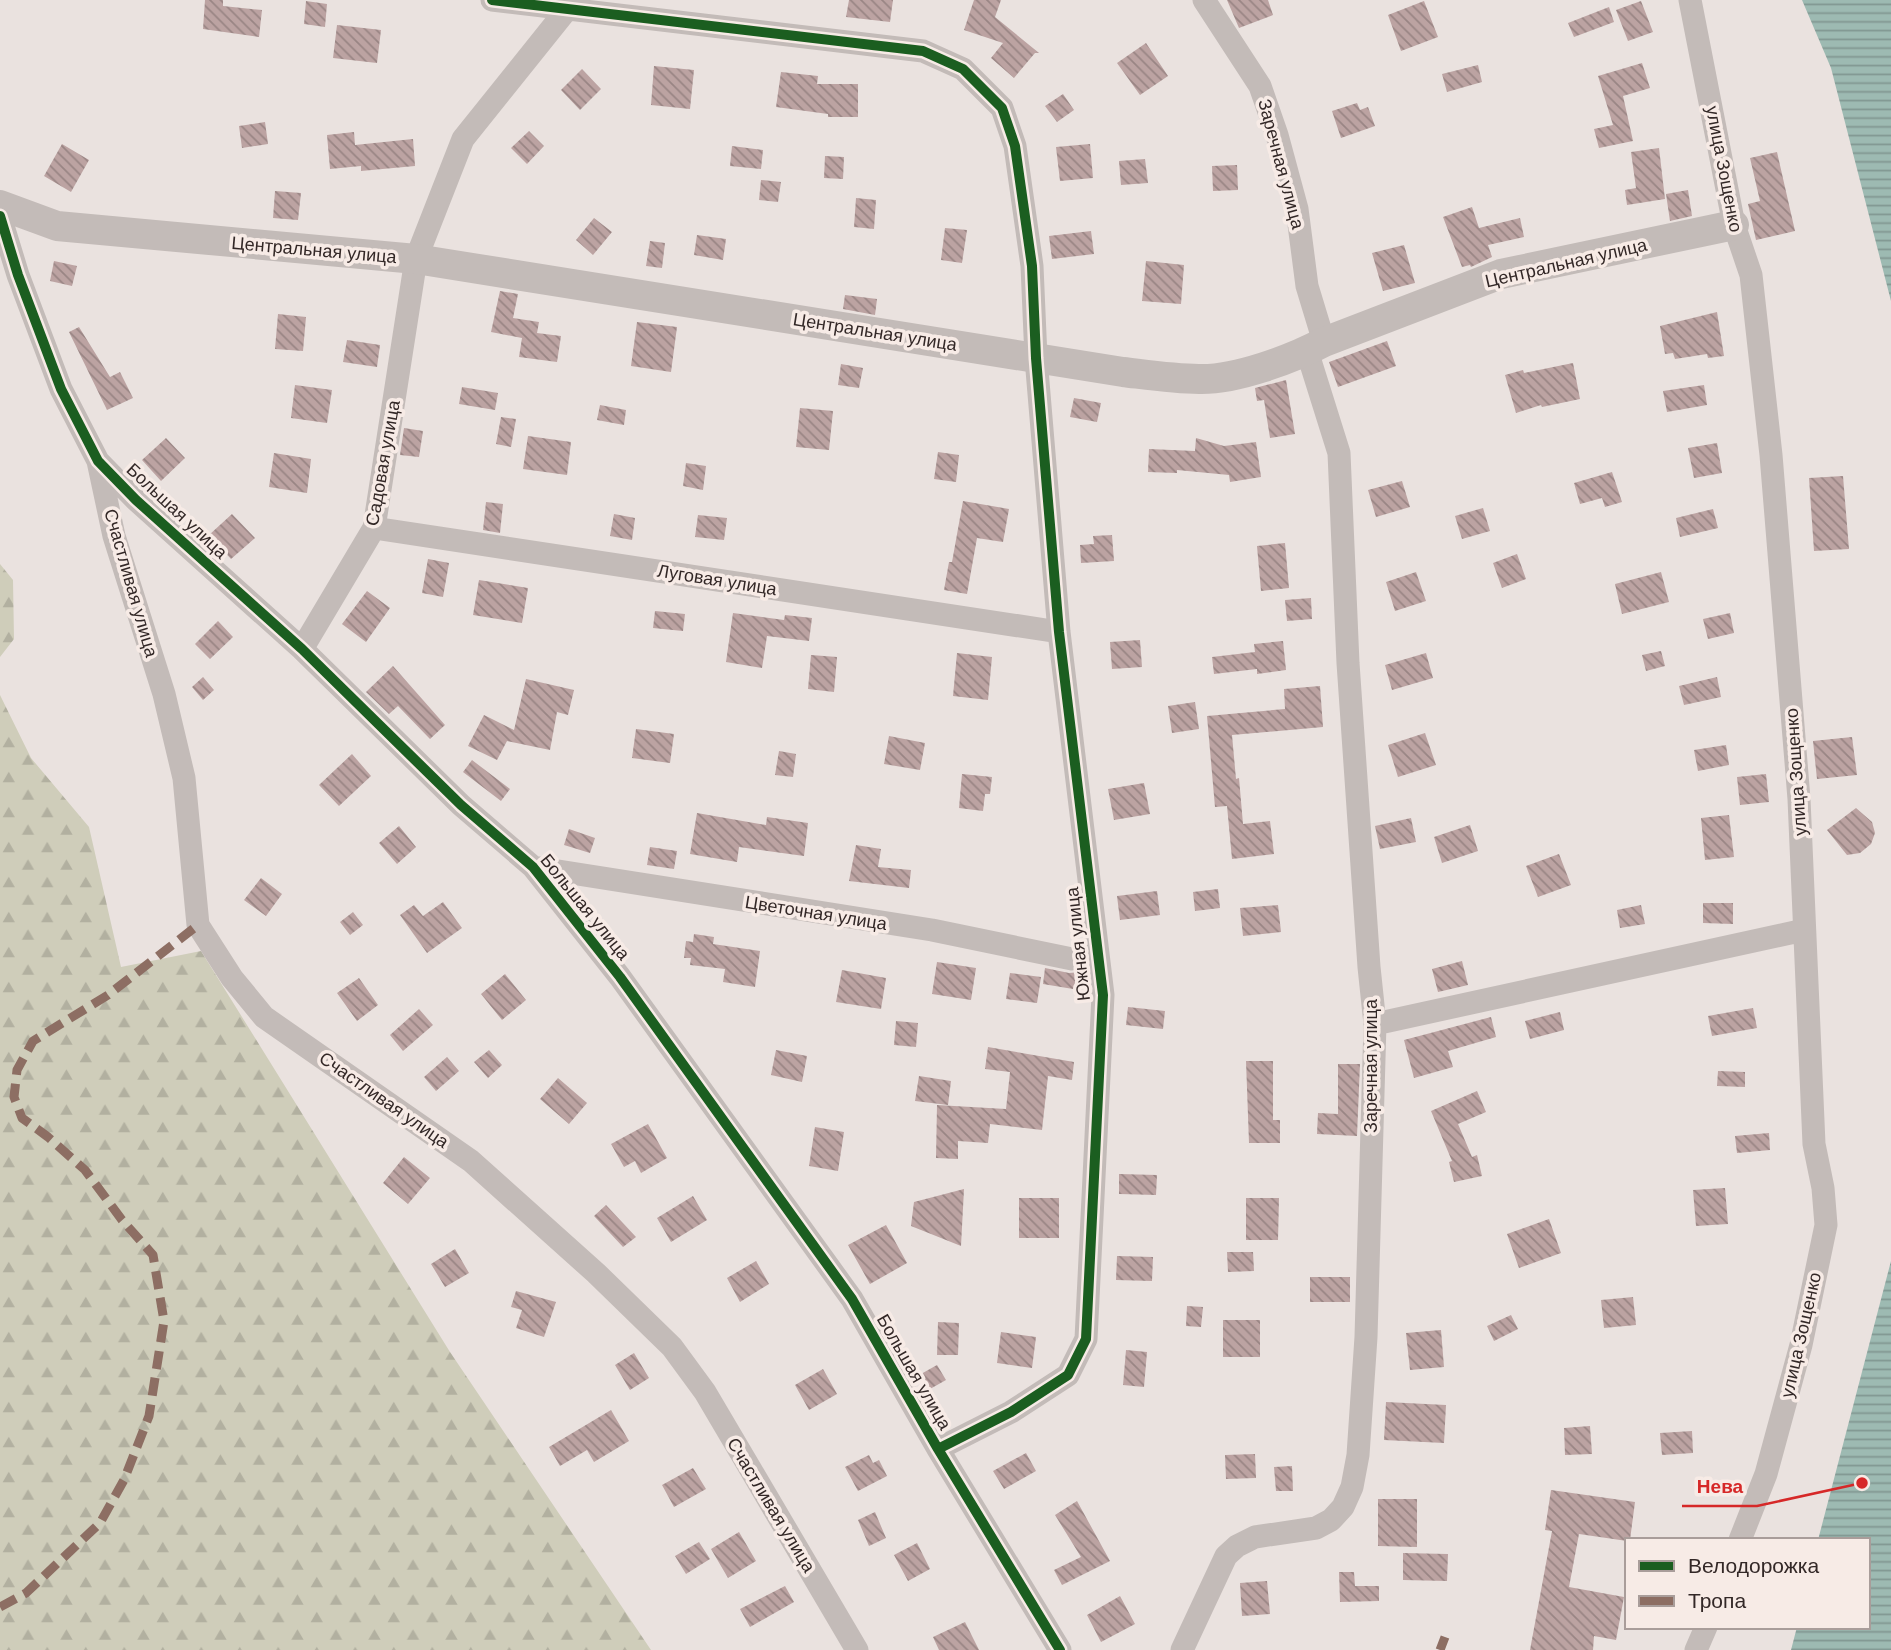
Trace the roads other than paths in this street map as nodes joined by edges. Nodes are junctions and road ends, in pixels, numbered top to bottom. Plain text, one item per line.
1 (492, 0) edge
2 (1204, 0) edge
3 (1690, 0) edge
4 (570, 4) edge
5 (0, 205) edge
6 (0, 216) edge
7 (1734, 225) junction
8 (416, 259) junction
9 (1315, 347) junction
10 (1037, 358) junction
11 (98, 461) junction
12 (374, 528) junction
13 (1059, 632) junction
14 (303, 649) junction
15 (533, 867) junction
16 (1804, 930) junction
17 (1098, 955) junction
18 (1376, 1024) junction
19 (938, 1449) junction
20 (1741, 1538) edge
21 (1705, 1629) edge
22 (858, 1650) edge
23 (1060, 1650) edge
24 (1182, 1650) edge
25 (1696, 1650) edge

1 - 4 street, Южная улица
2 - 9 street, Заречная улица
3 - 7 street, улица Зощенко
4 - 8 street, Садовая улица
4 - 10 street, Южная улица
5 - 8 street, Центральная улица
6 - 11 street, Большая улица
7 - 9 street, Центральная улица
7 - 16 street, улица Зощенко
8 - 10 street, Центральная улица
8 - 12 street, Садовая улица
9 - 10 street, Центральная улица
9 - 18 street, Заречная улица
10 - 13 street, Южная улица
11 - 14 street, Большая улица
11 - 22 street, Счастливая улица
12 - 13 street, Луговая улица
12 - 14 street, Садовая улица
13 - 17 street, Южная улица
14 - 15 street, Большая улица
15 - 17 street, Цветочная улица
15 - 19 street, Большая улица
16 - 18 street
16 - 20 street, улица Зощенко
17 - 19 street, Южная улица
18 - 24 street, Заречная улица
19 - 23 street, Большая улица
21 - 25 street

